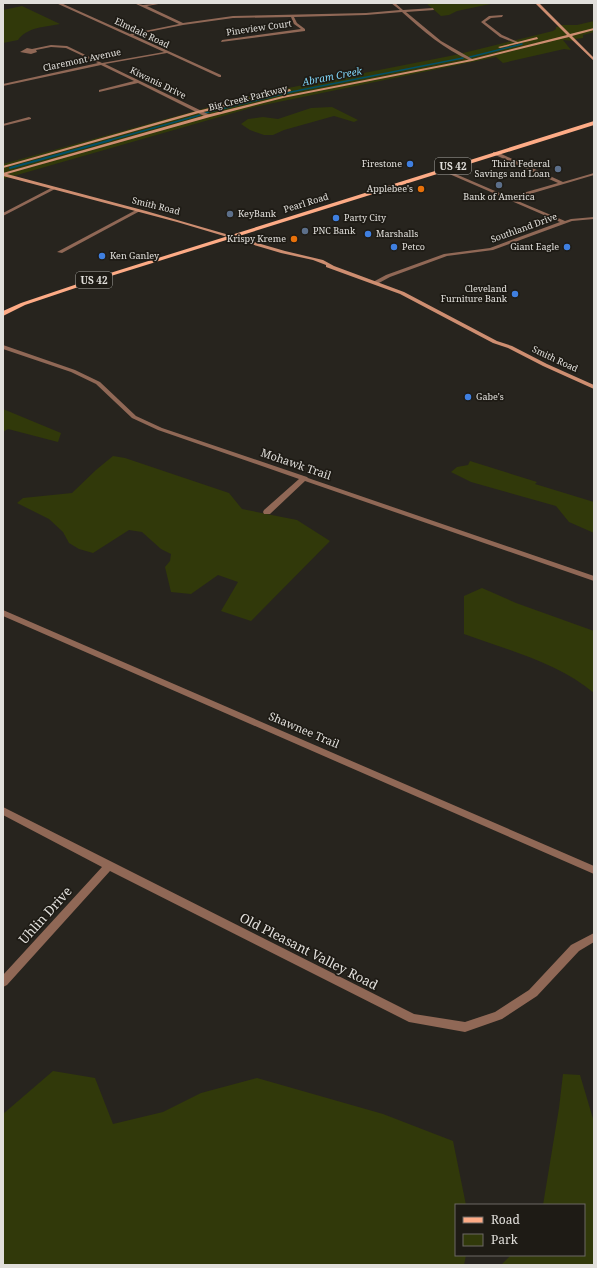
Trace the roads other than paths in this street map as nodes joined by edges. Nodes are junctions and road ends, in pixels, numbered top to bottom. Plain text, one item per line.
1 (58, 3) edge
2 (136, 3) edge
3 (162, 3) edge
4 (394, 3) edge
5 (537, 3) edge
6 (142, 6) junction
7 (433, 9) dead end
8 (402, 11) junction
9 (292, 15) junction
10 (502, 16) dead end
11 (183, 24) junction
12 (594, 24) edge
13 (594, 29) edge
14 (565, 31) junction
15 (559, 32) dead end
16 (130, 35) junction
17 (569, 35) junction
18 (545, 36) dead end
19 (222, 41) dead end
20 (516, 43) junction
21 (494, 48) dead end
22 (34, 49) dead end
23 (165, 53) junction
24 (471, 54) dead end
25 (463, 56) junction
26 (452, 58) dead end
27 (472, 60) junction
28 (594, 60) edge
29 (101, 64) junction
30 (424, 64) dead end
31 (383, 72) dead end
32 (220, 76) dead end
33 (137, 82) junction
34 (3, 85) edge
35 (297, 89) dead end
36 (100, 91) dead end
37 (198, 112) junction
38 (208, 116) junction
39 (30, 118) dead end
40 (594, 123) edge
41 (3, 125) edge
42 (495, 153) junction
43 (3, 167) edge
44 (442, 170) junction
45 (3, 174) edge
46 (594, 174) edge
47 (562, 183) junction
48 (55, 188) junction
49 (510, 198) junction
50 (138, 211) junction
51 (3, 215) edge
52 (594, 218) edge
53 (564, 222) junction
54 (233, 236) junction
55 (60, 252) dead end
56 (375, 283) junction
57 (3, 314) edge
58 (3, 347) edge
59 (594, 386) edge
60 (305, 478) junction
61 (268, 512) dead end
62 (594, 579) edge
63 (3, 613) edge
64 (3, 811) edge
65 (109, 866) junction
66 (594, 870) edge
67 (594, 938) edge
68 (3, 982) edge

1 - 16 street, Elmdale Road
2 - 6 street
3 - 6 street
4 - 8 street
5 - 14 street
6 - 11 street
7 - 8 street, Claremont Avenue
8 - 9 street, Claremont Avenue
8 - 25 street
9 - 11 street, Claremont Avenue
9 - 19 street, Pineview Court
10 - 20 street
11 - 16 street, Claremont Avenue
12 - 14 street
13 - 17 street, Big Creek Parkway
14 - 15 street
14 - 17 street
16 - 23 street, Elmdale Road
17 - 27 street, Big Creek Parkway
17 - 28 street
18 - 20 street
20 - 21 street
22 - 29 street, Kiwanis Drive
23 - 29 street, Claremont Avenue
23 - 32 street, Elmdale Road
24 - 25 street
25 - 26 street
25 - 27 street
27 - 38 street, Big Creek Parkway
29 - 33 street, Kiwanis Drive
29 - 34 street, Claremont Avenue
30 - 31 street
33 - 36 street
33 - 37 street, Kiwanis Drive
35 - 37 street, Big Creek Parkway
37 - 38 street, Kiwanis Drive
37 - 43 street, Big Creek Parkway
38 - 45 street, Big Creek Parkway
39 - 41 street
40 - 42 main road, Pearl Road / US 42
42 - 44 main road, Pearl Road / US 42
42 - 47 street
44 - 49 street, Southland Drive
44 - 54 main road, Pearl Road / US 42
45 - 48 street, Smith Road
46 - 47 street
47 - 49 street
48 - 50 street, Smith Road
48 - 51 street
49 - 53 street, Southland Drive
50 - 54 street, Smith Road
50 - 55 street
52 - 53 street, Southland Drive
53 - 56 street, Southland Drive
54 - 56 street, Smith Road
54 - 57 main road, Pearl Road / US 42
56 - 59 street, Smith Road
58 - 60 street, Mohawk Trail
60 - 61 street
60 - 62 street, Mohawk Trail
63 - 66 street, Shawnee Trail
64 - 65 street, Old Pleasant Valley Road
65 - 67 street, Old Pleasant Valley Road
65 - 68 street, Uhlin Drive

